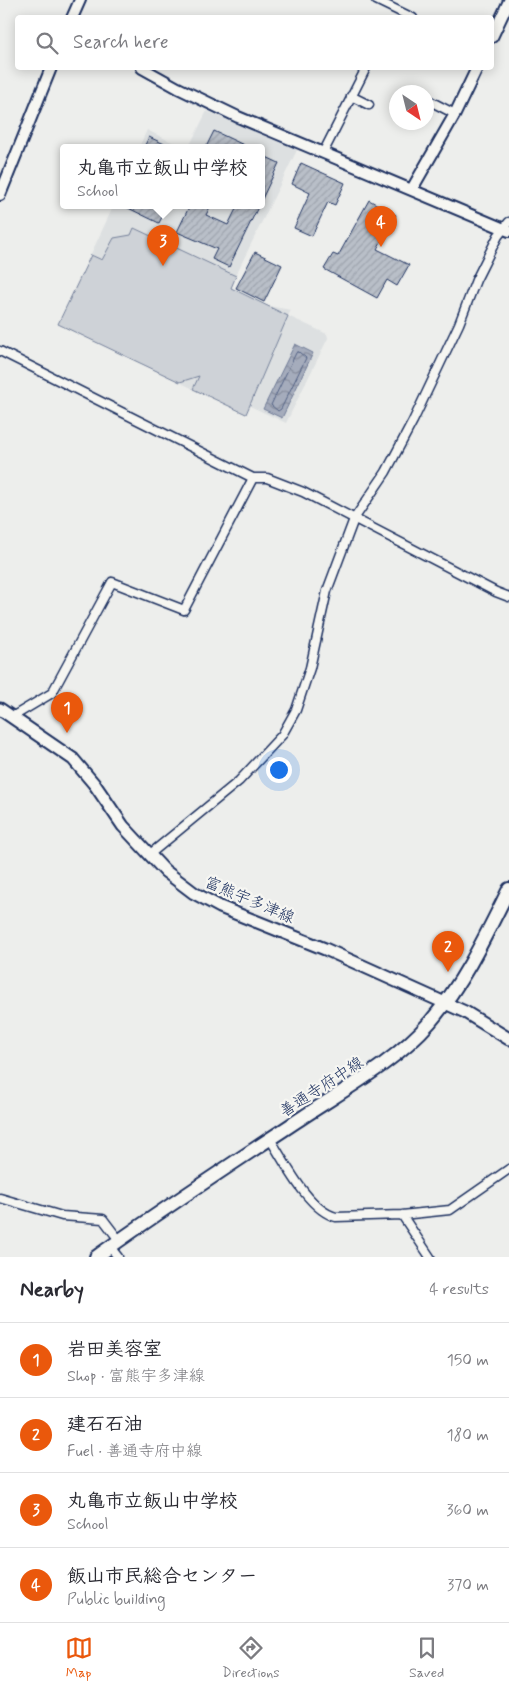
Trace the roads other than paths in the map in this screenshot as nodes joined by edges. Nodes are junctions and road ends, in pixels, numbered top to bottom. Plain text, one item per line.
1 (80, 0) edge
2 (376, 0) edge
3 (509, 1) edge
4 (73, 15) edge
5 (407, 15) edge
6 (494, 33) edge
7 (50, 70) edge
8 (146, 70) edge
9 (365, 70) edge
10 (476, 70) edge
11 (352, 96) junction
12 (434, 103) edge
13 (369, 105) dead end
14 (454, 114) junction
15 (323, 152) junction
16 (412, 189) junction
17 (1, 191) edge
18 (507, 228) edge
19 (0, 351) edge
20 (253, 478) junction
21 (354, 519) junction
22 (509, 597) edge
23 (0, 709) edge
24 (12, 717) junction
25 (150, 854) junction
26 (509, 889) edge
27 (444, 1003) junction
28 (508, 1036) edge
29 (270, 1138) junction
30 (509, 1169) edge
31 (0, 1198) edge
32 (402, 1215) junction
33 (114, 1244) junction
34 (96, 1257) edge
35 (118, 1257) edge
36 (430, 1257) edge

1 - 4 street
2 - 5 street
3 - 6 street
7 - 17 street
8 - 15 street
9 - 11 street
10 - 14 street
11 - 13 street
11 - 15 street
12 - 14 street
14 - 16 street
15 - 16 street
16 - 18 street
18 - 21 street
19 - 20 street
20 - 21 street
20 - 24 street
21 - 22 street
21 - 25 street
23 - 24 main road, 富熊宇多津線
24 - 25 main road, 富熊宇多津線
25 - 27 main road, 富熊宇多津線
26 - 27 main road, 善通寺府中線
27 - 28 main road, 富熊宇多津線
27 - 29 main road, 善通寺府中線
29 - 32 street
29 - 33 main road, 善通寺府中線
30 - 32 street
31 - 33 street
32 - 36 street
33 - 34 main road, 善通寺府中線
33 - 35 street

